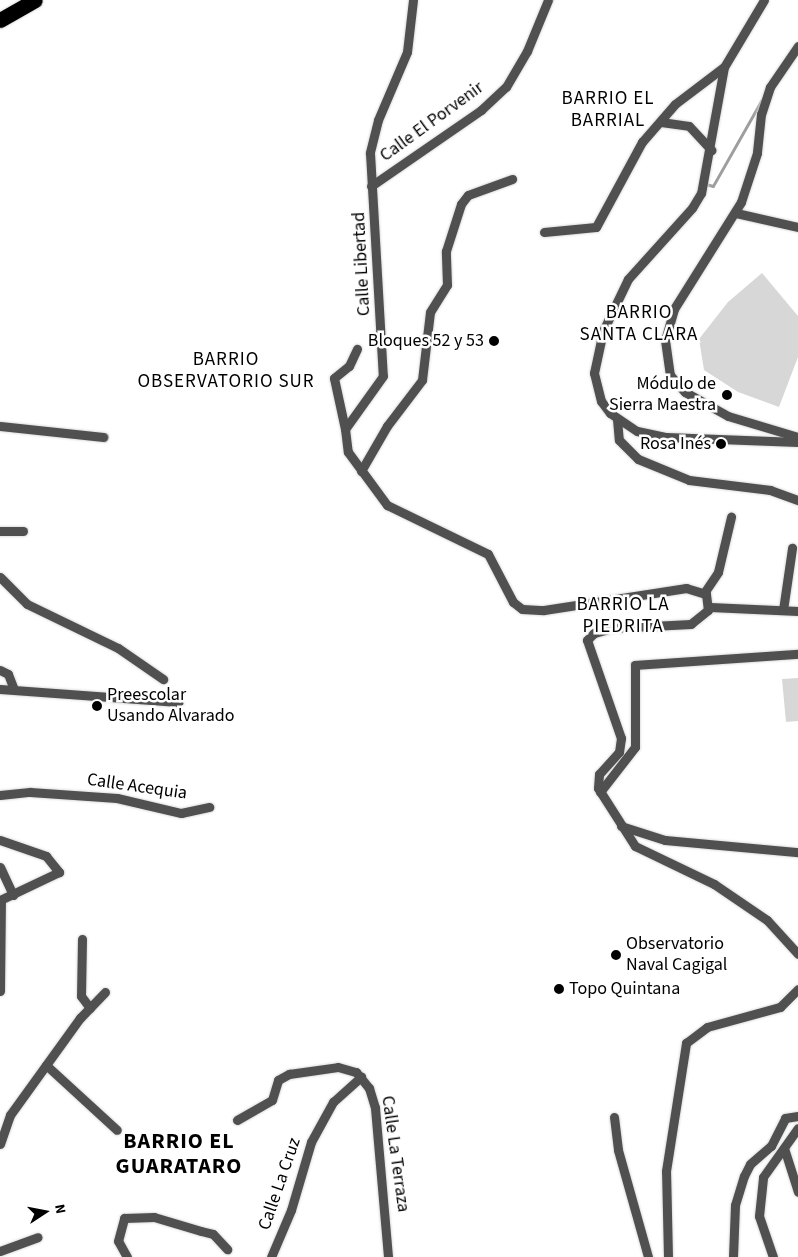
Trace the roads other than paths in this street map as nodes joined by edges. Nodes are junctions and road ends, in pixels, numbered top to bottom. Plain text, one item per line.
1 (35, 0) edge
2 (413, 0) edge
3 (548, 0) edge
4 (764, 0) edge
5 (0, 20) edge
6 (798, 46) edge
7 (724, 68) junction
8 (661, 122) junction
9 (711, 150) junction
10 (512, 179) dead end
11 (370, 186) junction
12 (736, 213) junction
13 (798, 227) edge
14 (544, 232) dead end
15 (356, 349) dead end
16 (617, 420) junction
17 (0, 426) edge
18 (345, 429) junction
19 (103, 437) dead end
20 (798, 437) edge
21 (798, 442) edge
22 (361, 471) junction
23 (798, 500) edge
24 (731, 517) dead end
25 (0, 531) edge
26 (23, 531) dead end
27 (792, 548) dead end
28 (0, 577) edge
29 (704, 593) junction
30 (710, 608) junction
31 (783, 610) junction
32 (798, 611) edge
33 (798, 654) edge
34 (0, 670) edge
35 (163, 679) dead end
36 (13, 686) junction
37 (0, 689) edge
38 (179, 702) dead end
39 (600, 792) junction
40 (0, 795) edge
41 (209, 807) dead end
42 (622, 826) junction
43 (0, 840) edge
44 (798, 852) edge
45 (0, 867) edge
46 (13, 895) junction
47 (0, 900) edge
48 (82, 939) dead end
49 (798, 954) edge
50 (798, 989) edge
51 (0, 991) edge
52 (105, 992) dead end
53 (90, 1008) junction
54 (46, 1065) junction
55 (361, 1077) junction
56 (798, 1116) edge
57 (614, 1118) dead end
58 (237, 1120) dead end
59 (798, 1128) edge
60 (117, 1130) dead end
61 (0, 1144) edge
62 (784, 1148) junction
63 (798, 1192) edge
64 (38, 1238) dead end
65 (227, 1249) dead end
66 (0, 1251) edge
67 (128, 1257) edge
68 (271, 1257) edge
69 (388, 1257) edge
70 (648, 1257) edge
71 (668, 1257) edge
72 (733, 1257) edge
73 (773, 1257) edge

1 - 5 highway
2 - 11 street, Calle Libertad
3 - 11 street, Calle El Porvenir
4 - 7 street
6 - 12 street
7 - 8 street
7 - 9 street
8 - 9 street
8 - 14 street
9 - 16 street
10 - 22 street
11 - 18 street, Calle Libertad
12 - 13 street
12 - 20 street
15 - 18 street
16 - 21 street
16 - 23 street
17 - 19 street
18 - 22 street
22 - 29 street
24 - 29 street
25 - 26 street
27 - 31 street
28 - 35 street
29 - 30 street
30 - 31 street
30 - 39 street
31 - 32 street
33 - 39 street
34 - 36 street
36 - 37 street
36 - 38 street
39 - 42 street
40 - 41 street, Calle Acequia
42 - 44 street
42 - 49 street
43 - 46 street
45 - 46 street
46 - 47 street
47 - 51 street
48 - 53 street
50 - 71 street
52 - 53 street
53 - 54 street
54 - 60 street
54 - 61 street
55 - 58 street, Calle La Terraza
55 - 68 street, Calle La Cruz
55 - 69 street, Calle La Terraza
56 - 72 street
57 - 70 street
59 - 62 street
62 - 63 street
62 - 73 street
64 - 66 street
65 - 67 street

